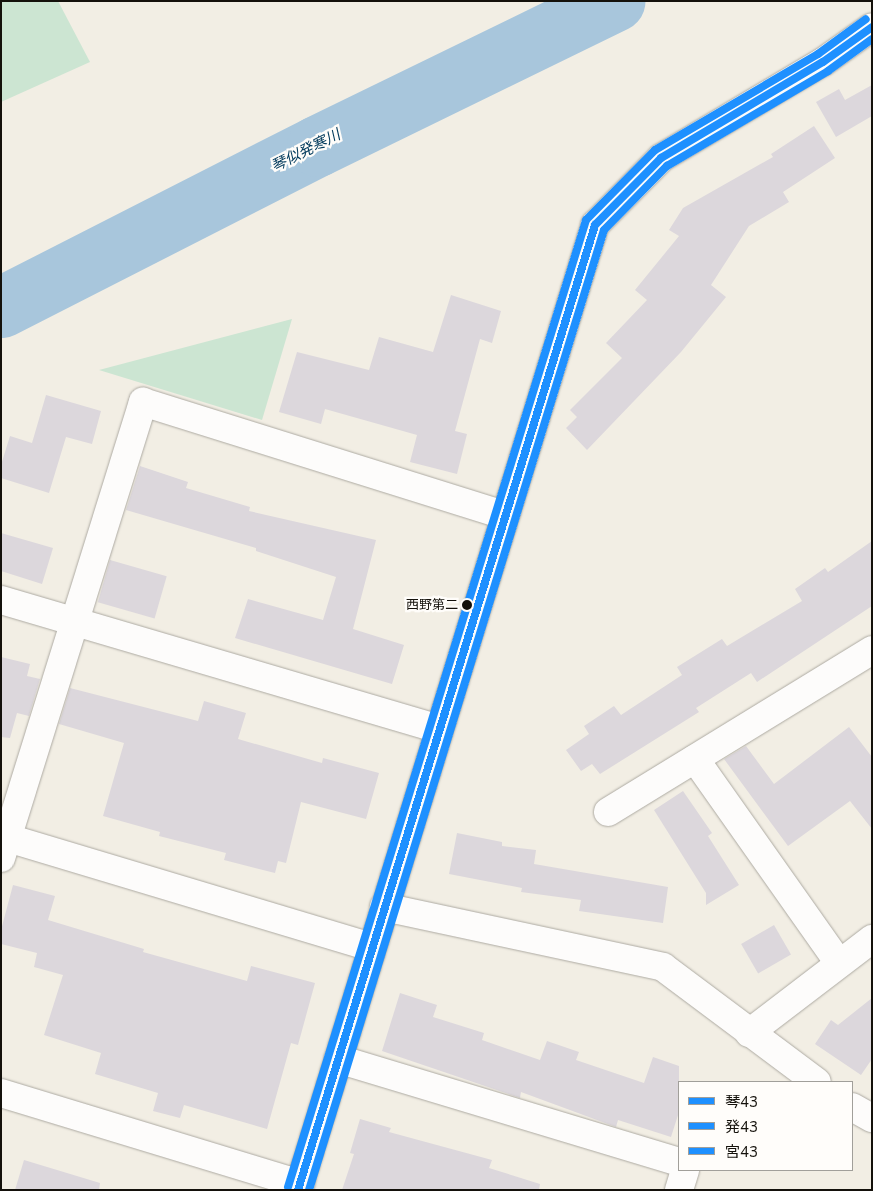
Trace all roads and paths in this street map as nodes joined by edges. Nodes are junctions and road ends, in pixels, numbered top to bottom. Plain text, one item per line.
1 (872, 27) edge
2 (504, 514) junction
3 (1, 600) edge
4 (74, 623) junction
5 (872, 650) edge
6 (438, 729) junction
7 (696, 759) junction
8 (608, 812) dead end
9 (3, 844) edge
10 (384, 907) junction
11 (872, 939) edge
12 (372, 947) junction
13 (839, 963) junction
14 (749, 1033) junction
15 (338, 1059) junction
16 (816, 1081) edge
17 (1, 1093) edge
18 (853, 1108) edge
19 (872, 1118) edge
20 (678, 1162) edge
21 (685, 1171) edge
22 (299, 1187) edge
23 (679, 1190) edge

1 - 2 street
2 - 4 street
2 - 6 street
3 - 4 street
4 - 6 street
4 - 9 street
5 - 7 street
6 - 10 street
7 - 8 street
7 - 13 street
9 - 12 street
10 - 12 street
10 - 14 street
11 - 13 street
12 - 15 street
13 - 14 street
14 - 16 street
15 - 20 street
15 - 22 street
17 - 22 street
18 - 19 street
21 - 23 street

